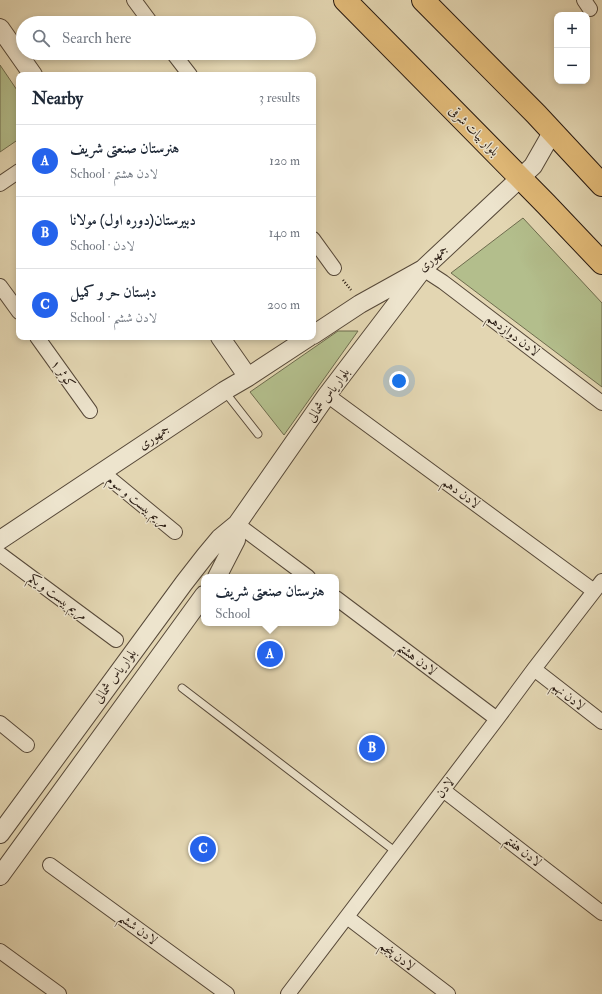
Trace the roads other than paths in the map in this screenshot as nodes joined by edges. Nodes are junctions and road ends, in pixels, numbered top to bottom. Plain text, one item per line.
1 (134, 0) edge
2 (345, 0) edge
3 (423, 0) edge
4 (146, 16) edge
5 (0, 28) edge
6 (16, 51) edge
7 (22, 60) edge
8 (178, 60) edge
9 (31, 72) edge
10 (188, 72) edge
11 (553, 131) junction
12 (16, 173) edge
13 (520, 178) junction
14 (0, 184) edge
15 (602, 185) edge
16 (316, 243) edge
17 (602, 263) edge
18 (334, 268) road end
19 (423, 269) junction
20 (0, 286) edge
21 (16, 308) edge
22 (316, 333) edge
23 (39, 340) edge
24 (222, 340) edge
25 (304, 340) edge
26 (248, 377) junction
27 (224, 391) junction
28 (327, 395) junction
29 (602, 403) edge
30 (90, 411) dead end
31 (258, 434) dead end
32 (102, 472) junction
33 (237, 524) junction
34 (175, 532) dead end
35 (0, 540) edge
36 (0, 554) edge
37 (219, 574) edge
38 (304, 574) edge
39 (598, 586) edge
40 (201, 599) edge
41 (339, 600) edge
42 (116, 640) dead end
43 (534, 669) junction
44 (182, 688) dead end
45 (497, 719) junction
46 (602, 722) edge
47 (0, 723) edge
48 (27, 745) dead end
49 (443, 790) junction
50 (0, 834) edge
51 (396, 852) junction
52 (50, 865) dead end
53 (0, 876) edge
54 (602, 913) edge
55 (347, 917) junction
56 (0, 951) edge
57 (59, 994) edge
58 (227, 994) edge
59 (288, 994) edge
60 (448, 994) edge

1 - 4 street
2 - 13 main road, بلوار بیات شرقی
3 - 11 main road
5 - 6 street
7 - 9 street
8 - 10 street
11 - 13 street, جمهوری
11 - 15 main road
12 - 14 street
13 - 17 main road, بلوار بیات شرقی
13 - 19 street, جمهوری
16 - 18 street
19 - 22 street, جمهوری
19 - 28 street, بلوار یاس شمالی
19 - 29 street, لادن دوازدهم
20 - 21 street
23 - 30 street, کوثر ۱
24 - 26 street
25 - 26 street, جمهوری
26 - 27 street, جمهوری
27 - 31 lane
27 - 32 street, جمهوری
28 - 33 street, بلوار یاس شمالی
28 - 39 street, لادن دهم
32 - 34 street, مریم بیست و سوم
32 - 35 street, جمهوری
33 - 37 street, بلوار یاس شمالی
33 - 38 street
33 - 50 street, بلوار یاس شمالی
36 - 42 street, مریم بیست و یکم
39 - 43 street, لادن
40 - 53 street, بلوار یاس شمالی
41 - 45 street, لادن هشتم
43 - 45 street, لادن
43 - 46 street, لادن نهم
44 - 51 lane
45 - 49 street, لادن
47 - 48 street
49 - 51 street, لادن
49 - 54 street, لادن هفتم
51 - 55 street, لادن
52 - 58 street, لادن ششم
55 - 59 street, لادن
55 - 60 street, لادن پنجم
56 - 57 street

